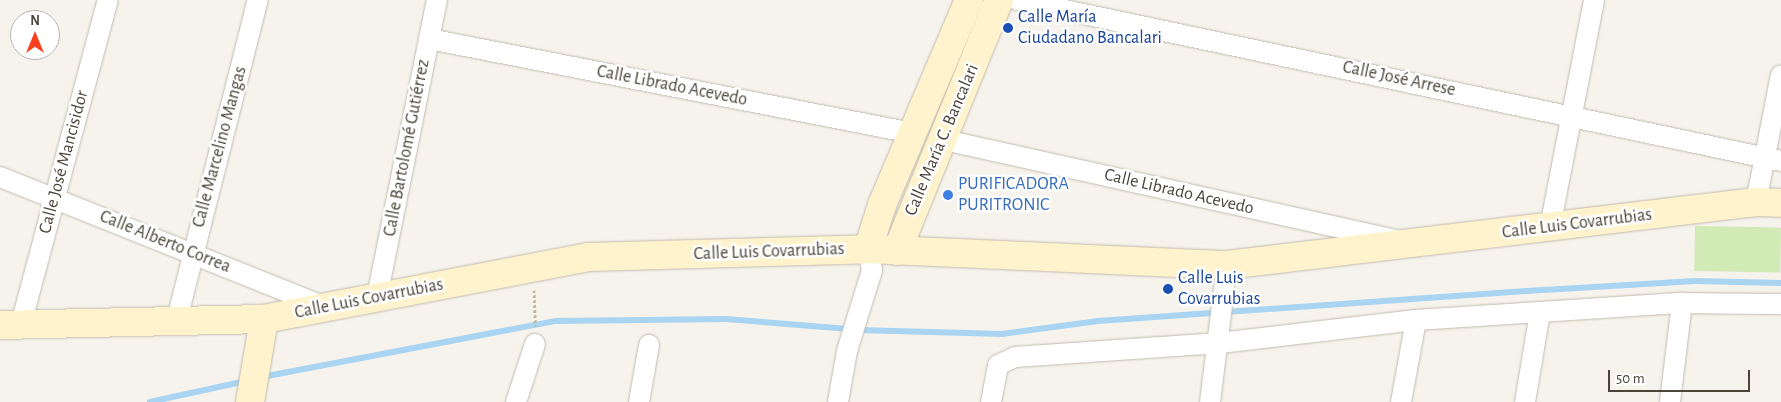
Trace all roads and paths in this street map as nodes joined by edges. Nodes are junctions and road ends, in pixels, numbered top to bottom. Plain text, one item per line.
1 (108, 0) edge
2 (258, 0) edge
3 (437, 0) edge
4 (969, 0) edge
5 (1000, 0) edge
6 (1017, 0) edge
7 (1594, 0) edge
8 (429, 39) junction
9 (1781, 75) edge
10 (1574, 115) junction
11 (916, 134) junction
12 (944, 140) junction
13 (1774, 160) edge
14 (0, 176) edge
15 (54, 197) junction
16 (1769, 202) edge
17 (1550, 227) junction
18 (1414, 244) junction
19 (897, 251) junction
20 (193, 253) junction
21 (869, 268) junction
22 (1227, 276) junction
23 (378, 297) junction
24 (534, 300) dead end
25 (1682, 303) junction
26 (1781, 304) edge
27 (330, 308) junction
28 (1540, 312) junction
29 (264, 320) junction
30 (1416, 320) junction
31 (176, 323) junction
32 (11, 325) edge
33 (535, 336) joint
34 (1220, 338) junction
35 (649, 345) dead end
36 (250, 402) edge
37 (516, 402) edge
38 (639, 402) edge
39 (838, 402) edge
40 (991, 402) edge
41 (1210, 402) edge
42 (1401, 402) edge
43 (1525, 402) edge
44 (1670, 402) edge

1 - 15 street, Calle José Mancisidor
2 - 20 street, Calle Marcelino Mangas
3 - 8 street, Calle Bartolomé Gutiérrez
4 - 11 street, Calle María C. Bancalari
5 - 12 street, Calle María C. Bancalari
6 - 10 street, Calle José Arrese
7 - 10 street
8 - 11 street, Calle Librado Acevedo
8 - 23 street, Calle Bartolomé Gutiérrez
9 - 13 street
10 - 13 street, Calle José Arrese
10 - 17 street
11 - 21 street, Calle María C. Bancalari
12 - 18 street, Calle Librado Acevedo
12 - 19 street, Calle María C. Bancalari
13 - 16 street
14 - 15 street, Calle Alberto Correa
15 - 20 street, Calle Alberto Correa
15 - 32 street, Calle José Mancisidor
16 - 17 street, Calle Luis Covarrubias
17 - 18 street, Calle Luis Covarrubias
18 - 22 street, Calle Luis Covarrubias
19 - 21 street, Calle Luis Covarrubias
19 - 22 street, Calle Luis Covarrubias
20 - 27 street, Calle Alberto Correa
20 - 31 street, Calle Marcelino Mangas
21 - 23 street, Calle Luis Covarrubias
21 - 39 street, Calle María C. Bancalari
22 - 34 street
23 - 27 street, Calle Luis Covarrubias
24 - 33 path
25 - 26 street
25 - 28 street
25 - 44 street
27 - 29 street, Calle Luis Covarrubias
28 - 30 street
28 - 43 street
29 - 31 street, Calle Luis Covarrubias
29 - 36 street
30 - 34 street
30 - 42 street
31 - 32 street, Calle Luis Covarrubias
33 - 37 street
34 - 40 street
34 - 41 street
35 - 38 street

